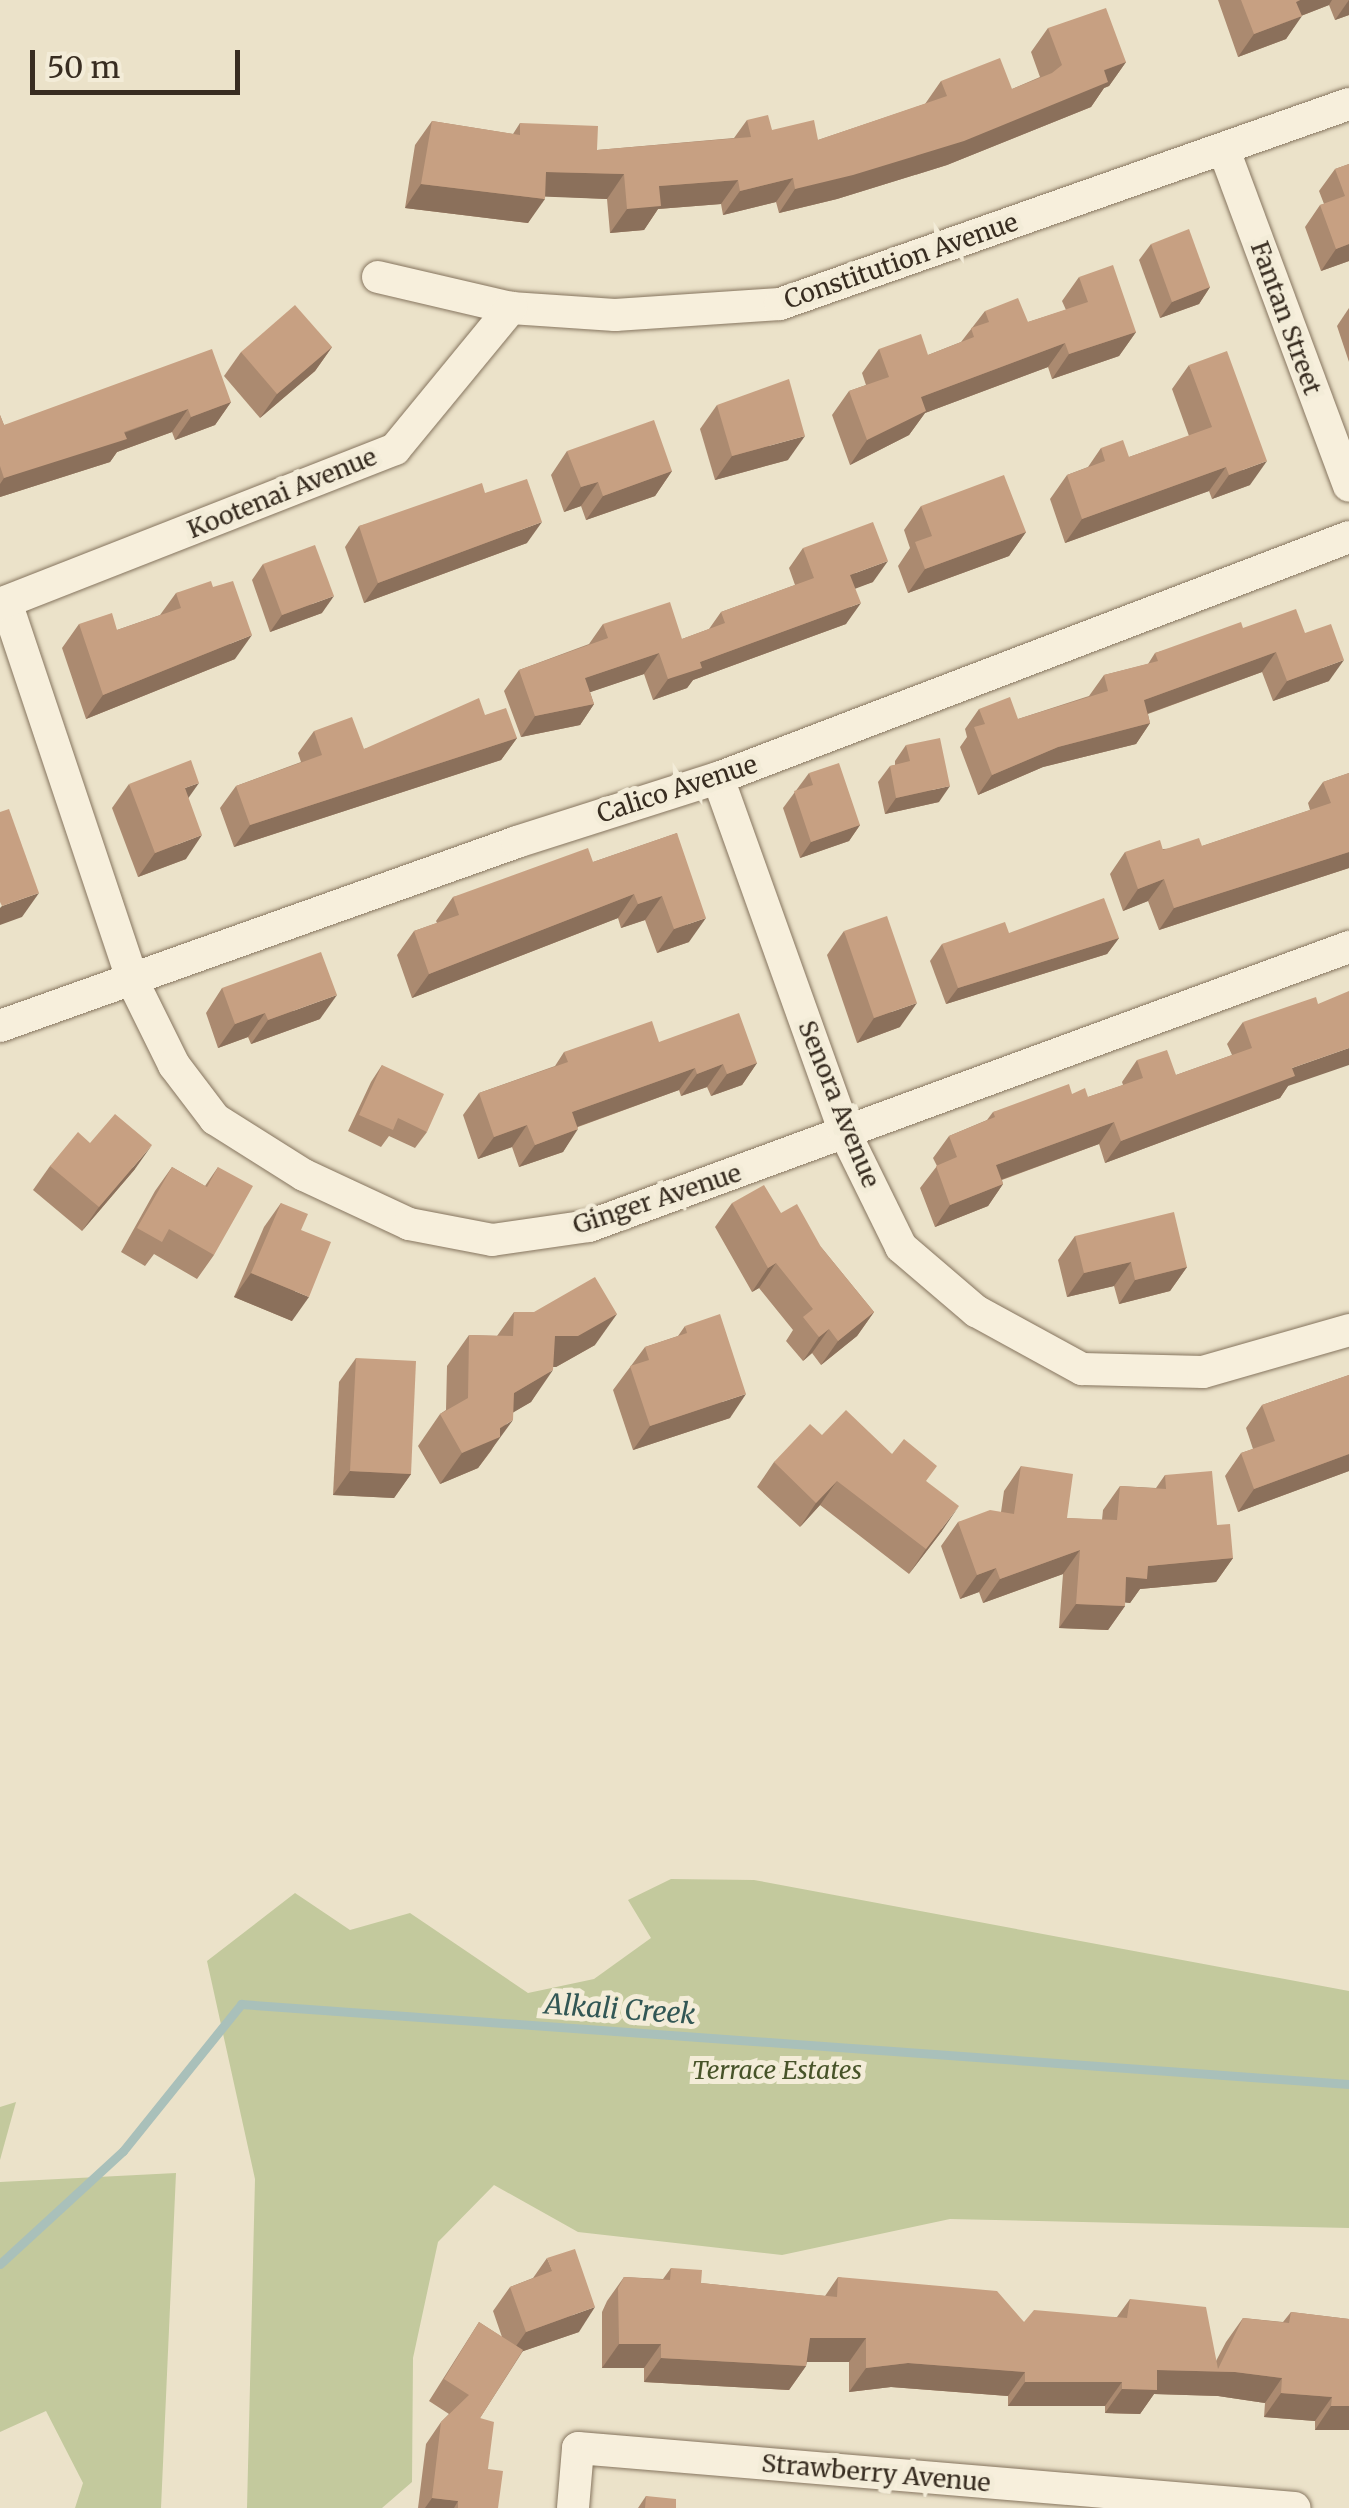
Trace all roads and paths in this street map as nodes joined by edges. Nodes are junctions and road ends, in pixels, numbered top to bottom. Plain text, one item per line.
1 (1349, 104) edge
2 (1224, 150) junction
3 (378, 277) dead end
4 (512, 308) junction
5 (1349, 486) edge
6 (1349, 536) edge
7 (3, 603) edge
8 (718, 778) junction
9 (1349, 947) edge
10 (132, 982) junction
11 (0, 1026) edge
12 (845, 1133) junction
13 (1349, 1330) edge
14 (573, 2508) edge
15 (1294, 2508) edge

1 - 2 street, Constitution Avenue
2 - 4 street, Constitution Avenue
2 - 5 street, Fantan Street
3 - 4 street, Constitution Avenue
4 - 7 street, Kootenai Avenue
6 - 8 street, Calico Avenue
7 - 10 street, Ginger Avenue
8 - 10 street, Calico Avenue
8 - 12 street, Senora Avenue
9 - 12 street, Ginger Avenue
10 - 11 street, Calico Avenue
10 - 12 street, Ginger Avenue
12 - 13 street, Senora Avenue
14 - 15 street, Strawberry Avenue

